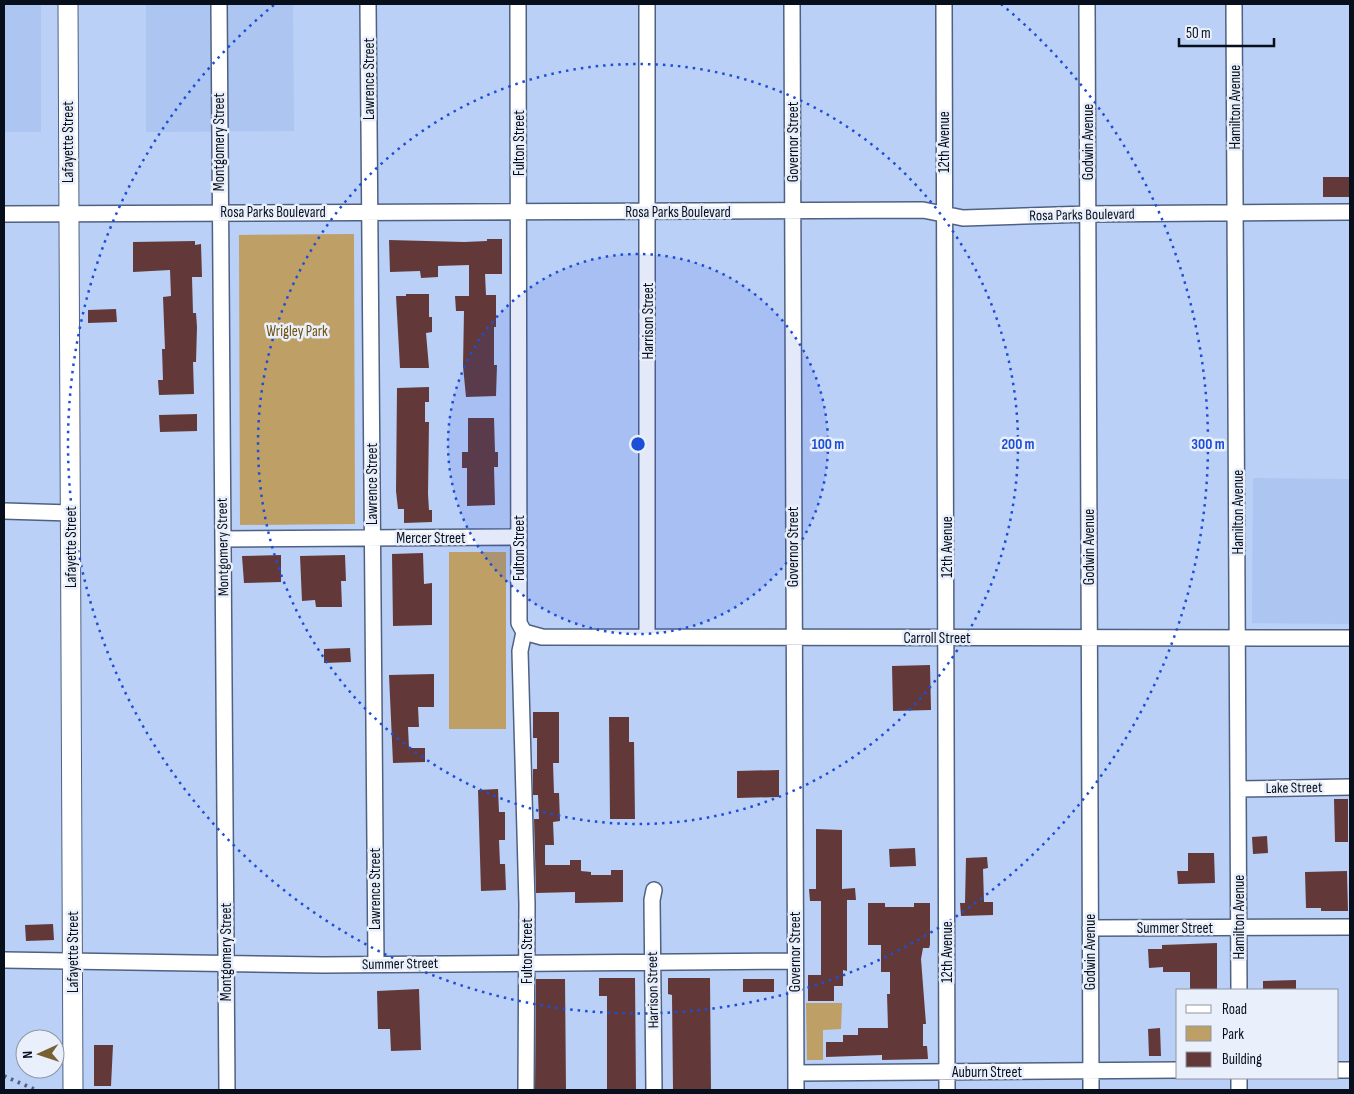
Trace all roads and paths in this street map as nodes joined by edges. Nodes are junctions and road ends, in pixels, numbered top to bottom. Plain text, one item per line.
1 (68, 4) edge
2 (219, 4) edge
3 (368, 4) edge
4 (518, 4) edge
5 (647, 4) edge
6 (792, 4) edge
7 (944, 4) edge
8 (1087, 4) edge
9 (1234, 4) edge
10 (793, 211) junction
11 (220, 212) junction
12 (370, 212) junction
13 (519, 212) junction
14 (649, 212) junction
15 (1236, 212) junction
16 (1350, 212) edge
17 (4, 214) edge
18 (69, 214) junction
19 (1088, 214) junction
20 (944, 215) junction
21 (4, 511) edge
22 (71, 512) junction
23 (223, 538) junction
24 (372, 538) junction
25 (519, 538) junction
26 (524, 632) junction
27 (646, 637) junction
28 (794, 638) junction
29 (947, 638) junction
30 (1090, 638) junction
31 (1238, 638) junction
32 (1350, 638) edge
33 (1350, 787) edge
34 (1238, 789) junction
35 (654, 890) dead end
36 (1239, 927) junction
37 (1350, 927) edge
38 (1090, 928) junction
39 (4, 960) edge
40 (73, 961) junction
41 (795, 961) junction
42 (653, 962) junction
43 (226, 963) junction
44 (526, 963) junction
45 (376, 964) junction
46 (1239, 989) edge
47 (1176, 1070) edge
48 (1091, 1071) junction
49 (947, 1072) junction
50 (796, 1073) junction
51 (73, 1090) edge
52 (227, 1090) edge
53 (526, 1090) edge
54 (654, 1090) edge
55 (796, 1090) edge
56 (947, 1090) edge
57 (1091, 1090) edge

1 - 18 main road, Lafayette Street
2 - 11 street, Montgomery Street
3 - 12 street, Lawrence Street
4 - 13 street, Fulton Street
5 - 14 street, Harrison Street
6 - 10 street, Governor Street
7 - 20 street, 12th Avenue
8 - 19 street, Godwin Avenue
9 - 15 street, Hamilton Avenue
10 - 14 street, Rosa Parks Boulevard
10 - 20 street, Rosa Parks Boulevard
10 - 28 street, Governor Street
11 - 12 street, Rosa Parks Boulevard
11 - 18 street, Rosa Parks Boulevard
11 - 23 street, Montgomery Street
12 - 13 street, Rosa Parks Boulevard
12 - 24 street, Lawrence Street
13 - 14 street, Rosa Parks Boulevard
13 - 25 street, Fulton Street
14 - 27 street, Harrison Street
15 - 16 street, Rosa Parks Boulevard
15 - 19 street, Rosa Parks Boulevard
15 - 31 street, Hamilton Avenue
17 - 18 street, Rosa Parks Boulevard
18 - 22 main road, Lafayette Street
19 - 20 street, Rosa Parks Boulevard
19 - 30 street, Godwin Avenue
20 - 29 street, 12th Avenue
21 - 22 street
22 - 40 main road, Lafayette Street
23 - 24 street, Mercer Street
23 - 43 street, Montgomery Street
24 - 25 street, Mercer Street
24 - 45 street, Lawrence Street
25 - 26 street, Fulton Street
26 - 27 street, Carroll Street
26 - 44 street, Fulton Street
27 - 28 street, Carroll Street
28 - 29 street, Carroll Street
28 - 41 street, Governor Street
29 - 30 street, Carroll Street
29 - 49 street, 12th Avenue
30 - 31 street, Carroll Street
30 - 38 street, Godwin Avenue
31 - 32 street, Carroll Street
31 - 34 street, Hamilton Avenue
33 - 34 street, Lake Street
34 - 36 street, Hamilton Avenue
35 - 42 street, Harrison Street
36 - 37 street, Summer Street
36 - 38 street, Summer Street
36 - 46 street, Hamilton Avenue
38 - 48 street, Godwin Avenue
39 - 40 street, Summer Street
40 - 43 street, Summer Street
40 - 51 main road, Lafayette Street
41 - 42 street, Summer Street
41 - 50 street, Governor Street
42 - 44 street, Summer Street
42 - 54 street, Harrison Street
43 - 45 street, Summer Street
43 - 52 street, Montgomery Street
44 - 45 street, Summer Street
44 - 53 street, Fulton Street
47 - 48 street, Auburn Street
48 - 49 street, Auburn Street
48 - 57 street, Godwin Avenue
49 - 50 street, Auburn Street
49 - 56 street, 12th Avenue
50 - 55 street, Governor Street

